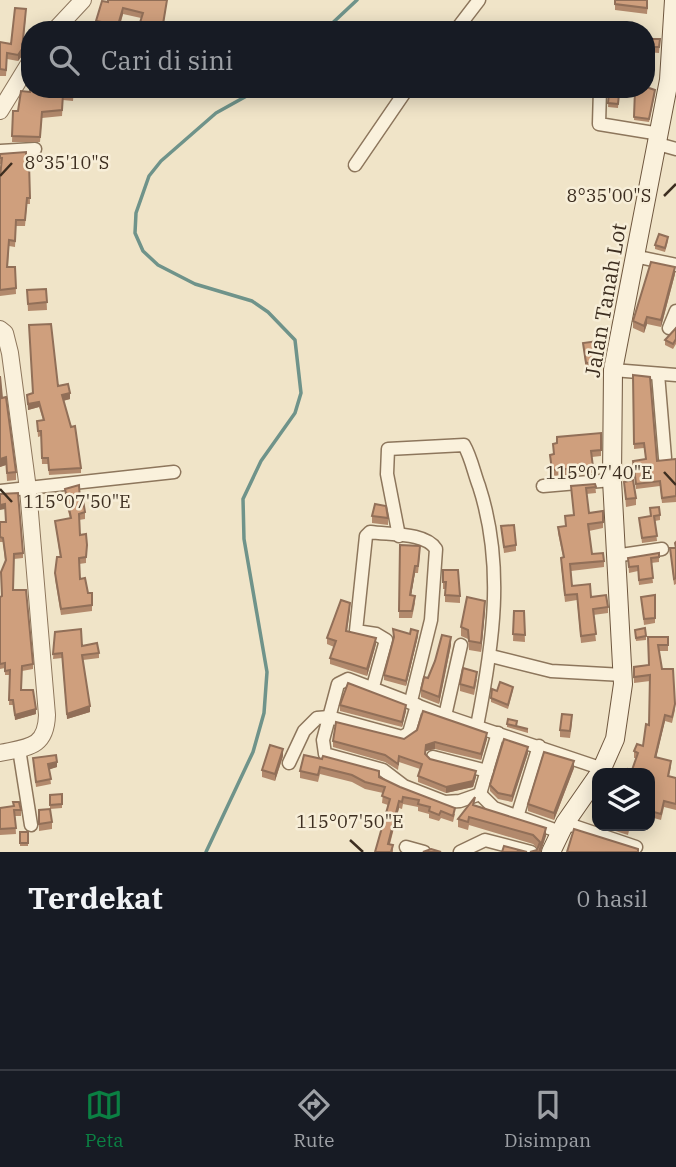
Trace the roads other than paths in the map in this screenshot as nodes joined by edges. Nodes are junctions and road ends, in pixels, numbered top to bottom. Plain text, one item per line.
1 (83, 0) edge
2 (479, 0) edge
3 (674, 0) edge
4 (63, 21) edge
5 (463, 21) edge
6 (21, 77) edge
7 (673, 80) edge
8 (401, 98) edge
9 (600, 98) edge
10 (0, 111) edge
11 (670, 113) edge
12 (665, 142) edge
13 (35, 149) dead end
14 (0, 151) edge
15 (355, 165) dead end
16 (634, 256) junction
17 (676, 265) edge
18 (676, 311) edge
19 (669, 328) dead end
20 (0, 329) edge
21 (613, 370) junction
22 (657, 374) junction
23 (676, 375) edge
24 (665, 458) edge
25 (174, 472) dead end
26 (612, 480) junction
27 (543, 486) dead end
28 (28, 489) junction
29 (0, 491) edge
30 (398, 536) junction
31 (662, 549) dead end
32 (614, 556) junction
33 (461, 645) dead end
34 (491, 656) junction
35 (623, 675) junction
36 (372, 690) junction
37 (414, 703) junction
38 (445, 716) junction
39 (329, 717) junction
40 (477, 726) junction
41 (498, 733) junction
42 (539, 746) junction
43 (19, 749) junction
44 (0, 753) edge
45 (433, 757) edge
46 (289, 763) dead end
47 (602, 768) edge
48 (592, 769) edge
49 (487, 771) junction
50 (592, 784) edge
51 (480, 794) junction
52 (517, 817) junction
53 (31, 825) dead end
54 (562, 827) junction
55 (406, 847) dead end
56 (636, 847) edge
57 (424, 852) edge
58 (460, 852) edge
59 (531, 852) edge
60 (551, 852) edge

1 - 4 street
2 - 5 street
3 - 7 main road, Jalan Tanah Lot
6 - 10 street
7 - 11 main road, Jalan Tanah Lot
8 - 15 street
9 - 12 street
11 - 12 main road, Jalan Tanah Lot
12 - 16 main road, Jalan Tanah Lot
13 - 14 street
16 - 17 street
16 - 21 main road, Jalan Tanah Lot
18 - 19 street
20 - 28 street
21 - 22 street
21 - 26 main road, Jalan Tanah Lot
22 - 23 street
22 - 24 street
25 - 28 street
26 - 27 street
26 - 32 main road, Jalan Tanah Lot
28 - 29 street
28 - 43 street
30 - 34 street
30 - 36 street
30 - 37 street
31 - 32 street
32 - 35 main road, Jalan Tanah Lot
33 - 38 street
34 - 35 street
34 - 40 street
35 - 47 main road, Jalan Tanah Lot
36 - 37 street
36 - 39 street
37 - 38 street
37 - 39 street
38 - 40 street
39 - 46 street
39 - 51 street
40 - 41 street
41 - 42 street
41 - 49 street
42 - 48 street
42 - 52 street
43 - 44 street
43 - 53 street
45 - 49 street
49 - 51 street
50 - 54 main road, Jalan Tanah Lot
51 - 52 street
52 - 54 street
54 - 56 street
54 - 60 main road, Jalan Tanah Lot
55 - 57 street
58 - 59 street

